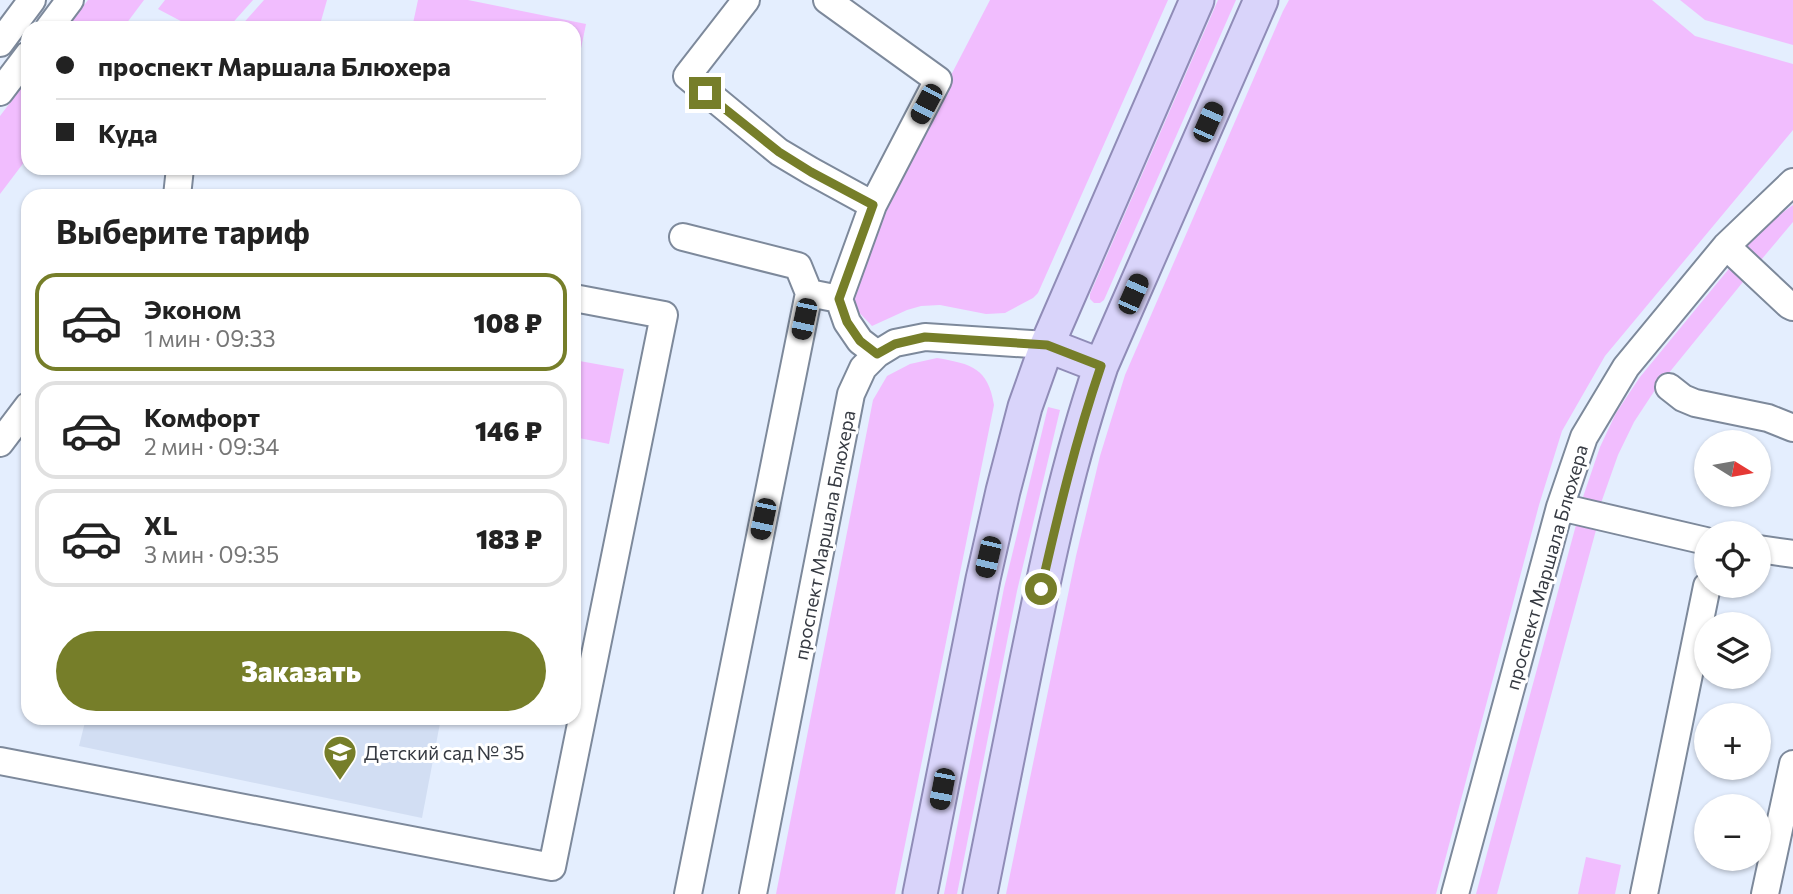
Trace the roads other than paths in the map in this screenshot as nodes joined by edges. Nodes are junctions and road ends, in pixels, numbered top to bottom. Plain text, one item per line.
1 (70, 0) edge
2 (746, 0) edge
3 (827, 0) edge
4 (1197, 0) edge
5 (1261, 0) edge
6 (54, 21) edge
7 (21, 23) edge
8 (0, 43) edge
9 (21, 64) edge
10 (0, 92) edge
11 (1793, 183) edge
12 (873, 205) junction
13 (683, 237) dead end
14 (1726, 246) junction
15 (809, 293) junction
16 (581, 299) edge
17 (839, 299) junction
18 (1793, 307) edge
19 (1047, 345) junction
20 (877, 354) junction
21 (1101, 366) junction
22 (1669, 387) dead end
23 (21, 415) edge
24 (1793, 428) edge
25 (0, 443) edge
26 (1560, 507) junction
27 (1694, 538) edge
28 (1771, 551) edge
29 (1793, 554) edge
30 (1705, 598) edge
31 (581, 724) edge
32 (581, 725) edge
33 (0, 761) edge
34 (1793, 764) edge
35 (688, 894) edge
36 (753, 894) edge
37 (920, 894) edge
38 (980, 894) edge
39 (1455, 894) edge
40 (1644, 894) edge
41 (1765, 894) edge

1 - 6 street
2 - 12 street
3 - 12 street
4 - 19 main road
5 - 21 main road
7 - 8 street
9 - 10 street
11 - 14 street, проспект Маршала Блюхера
12 - 17 street
13 - 15 street
14 - 18 street
14 - 26 street, проспект Маршала Блюхера
15 - 17 street
15 - 35 street
16 - 31 street
17 - 20 street
19 - 20 street
19 - 21 main road
19 - 37 main road
20 - 36 street, проспект Маршала Блюхера
21 - 38 main road
22 - 24 street
23 - 25 street
26 - 27 street
26 - 39 street, проспект Маршала Блюхера
28 - 29 street
30 - 40 street
32 - 33 street
34 - 41 street

